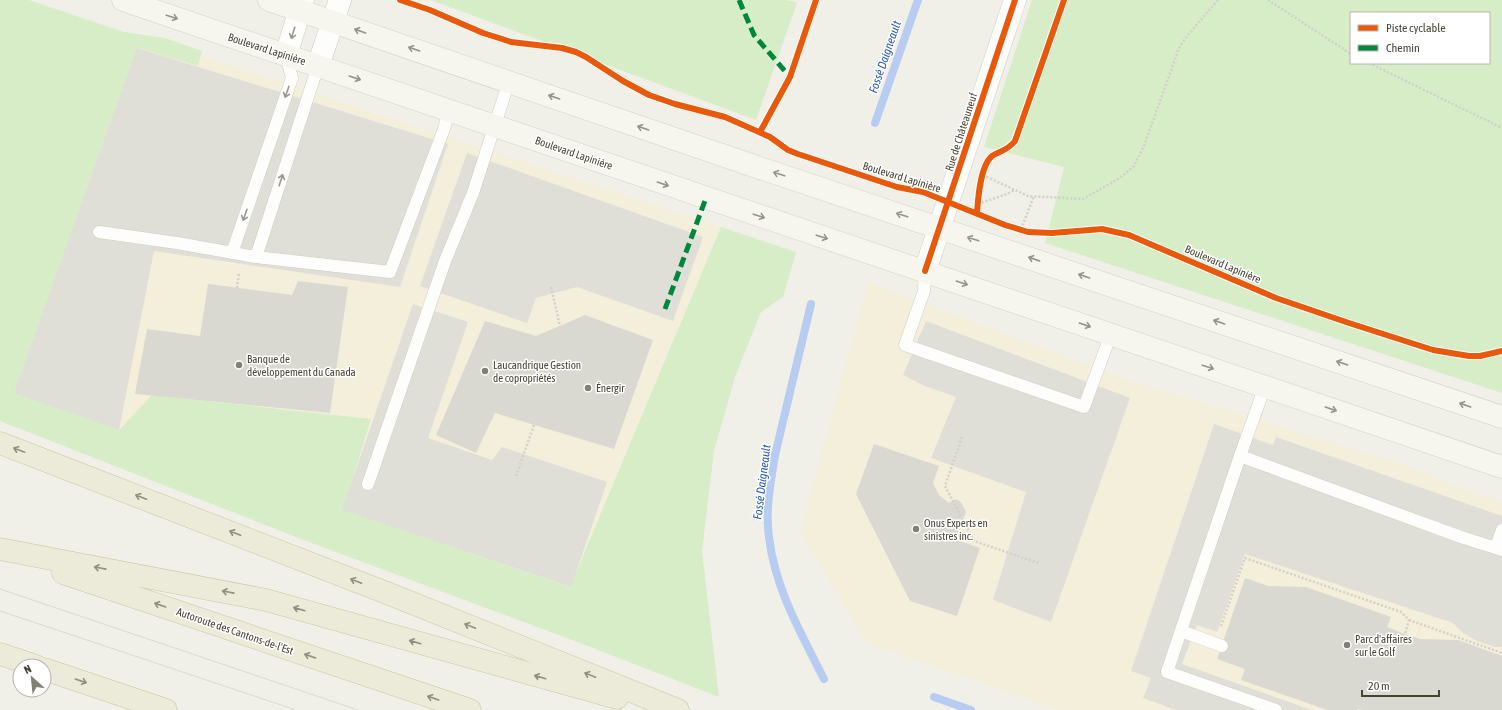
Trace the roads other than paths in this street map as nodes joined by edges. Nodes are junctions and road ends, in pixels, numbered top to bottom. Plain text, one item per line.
1 (123, 0) edge
2 (269, 0) edge
3 (340, 0) edge
4 (1015, 0) edge
5 (302, 5) edge
6 (333, 22) junction
7 (286, 55) junction
8 (318, 66) junction
9 (508, 82) junction
10 (449, 110) junction
11 (495, 126) junction
12 (939, 227) junction
13 (99, 232) dead end
14 (232, 253) junction
15 (256, 257) junction
16 (925, 271) junction
17 (1111, 334) junction
18 (1265, 386) junction
19 (1502, 417) edge
20 (0, 443) edge
21 (1240, 456) junction
22 (1502, 467) edge
23 (368, 484) dead end
24 (1502, 530) edge
25 (1499, 549) edge
26 (0, 550) edge
27 (1181, 632) junction
28 (1222, 646) dead end
29 (0, 654) edge
30 (12, 658) edge
31 (52, 672) edge
32 (166, 710) edge
33 (470, 710) edge
34 (658, 710) edge
35 (678, 710) edge
36 (1276, 710) edge

1 -> 7 main road, Boulevard Lapinière
2 - 5 main road
3 - 6 street
4 - 12 street, Rue de Châteauneuf
5 - 6 main road
5 -> 7 street
6 - 8 street
9 -> 6 main road
7 - 8 main road, Boulevard Lapinière
7 -> 14 lane
8 -> 10 main road, Boulevard Lapinière
15 -> 8 lane
9 - 11 lane
12 -> 9 main road
10 - 11 main road, Boulevard Lapinière
10 - 15 lane
11 -> 16 main road, Boulevard Lapinière
11 - 23 lane
12 - 16 street, Rue de Châteauneuf
19 -> 12 main road
13 - 14 lane
14 - 15 lane
16 -> 17 main road, Boulevard Lapinière
16 - 17 lane
17 -> 18 main road, Boulevard Lapinière
18 - 21 lane
18 -> 22 main road, Boulevard Lapinière
35 -> 20 highway
21 - 25 lane
21 - 27 lane
24 - 25 lane
33 -> 26 highway, Autoroute des Cantons-de-l'Est
34 -> 26 highway
27 - 28 lane
27 - 36 lane
29 - 30 highway
31 -> 32 highway

